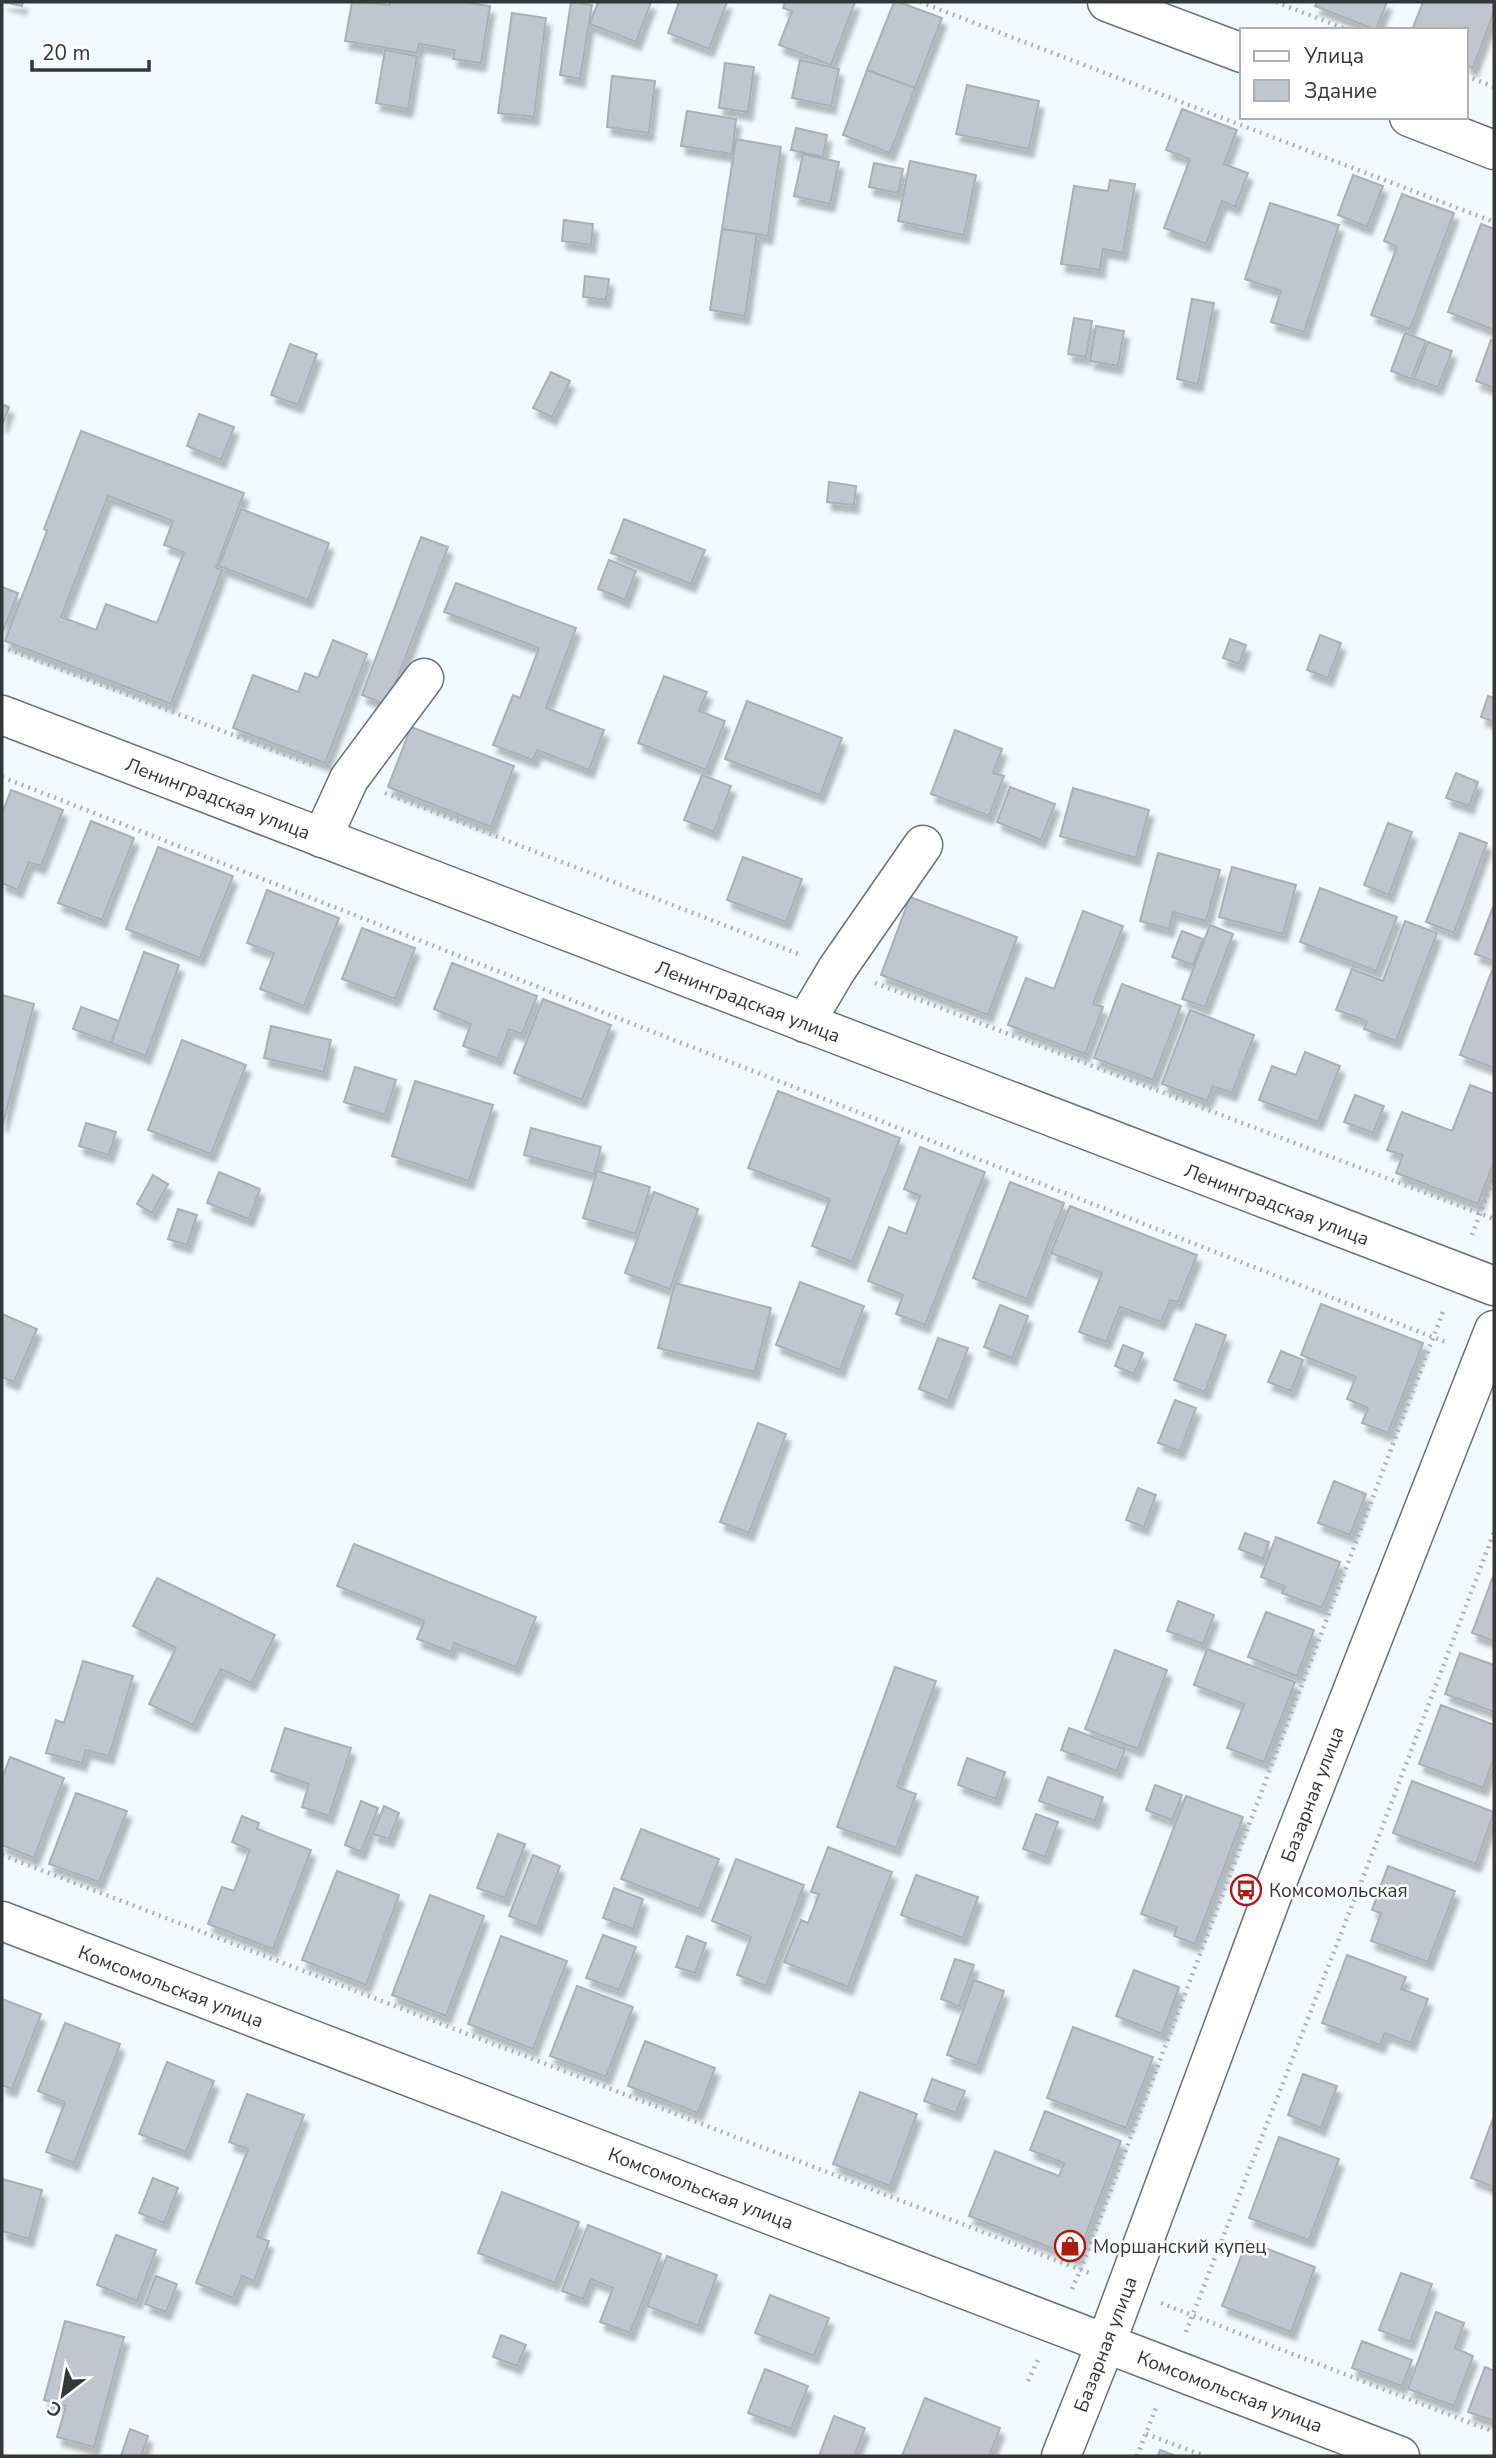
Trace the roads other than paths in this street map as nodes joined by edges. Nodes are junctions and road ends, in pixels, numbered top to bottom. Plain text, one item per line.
1 (1107, 2) edge
2 (1240, 52) edge
3 (1414, 119) edge
4 (1494, 150) edge
5 (424, 678) dead end
6 (2, 715) edge
7 (322, 838) junction
8 (923, 845) dead end
9 (805, 1023) junction
10 (1494, 1286) edge
11 (1494, 1330) edge
12 (2, 1921) edge
13 (1106, 2343) junction
14 (1061, 2456) edge
15 (1400, 2456) edge

1 - 2 street
3 - 4 street
5 - 7 street
6 - 7 street, Ленинградская улица
7 - 9 street, Ленинградская улица
8 - 9 street
9 - 10 street, Ленинградская улица
11 - 13 street, Базарная улица
12 - 13 street, Комсомольская улица
13 - 14 street, Базарная улица
13 - 15 street, Комсомольская улица

